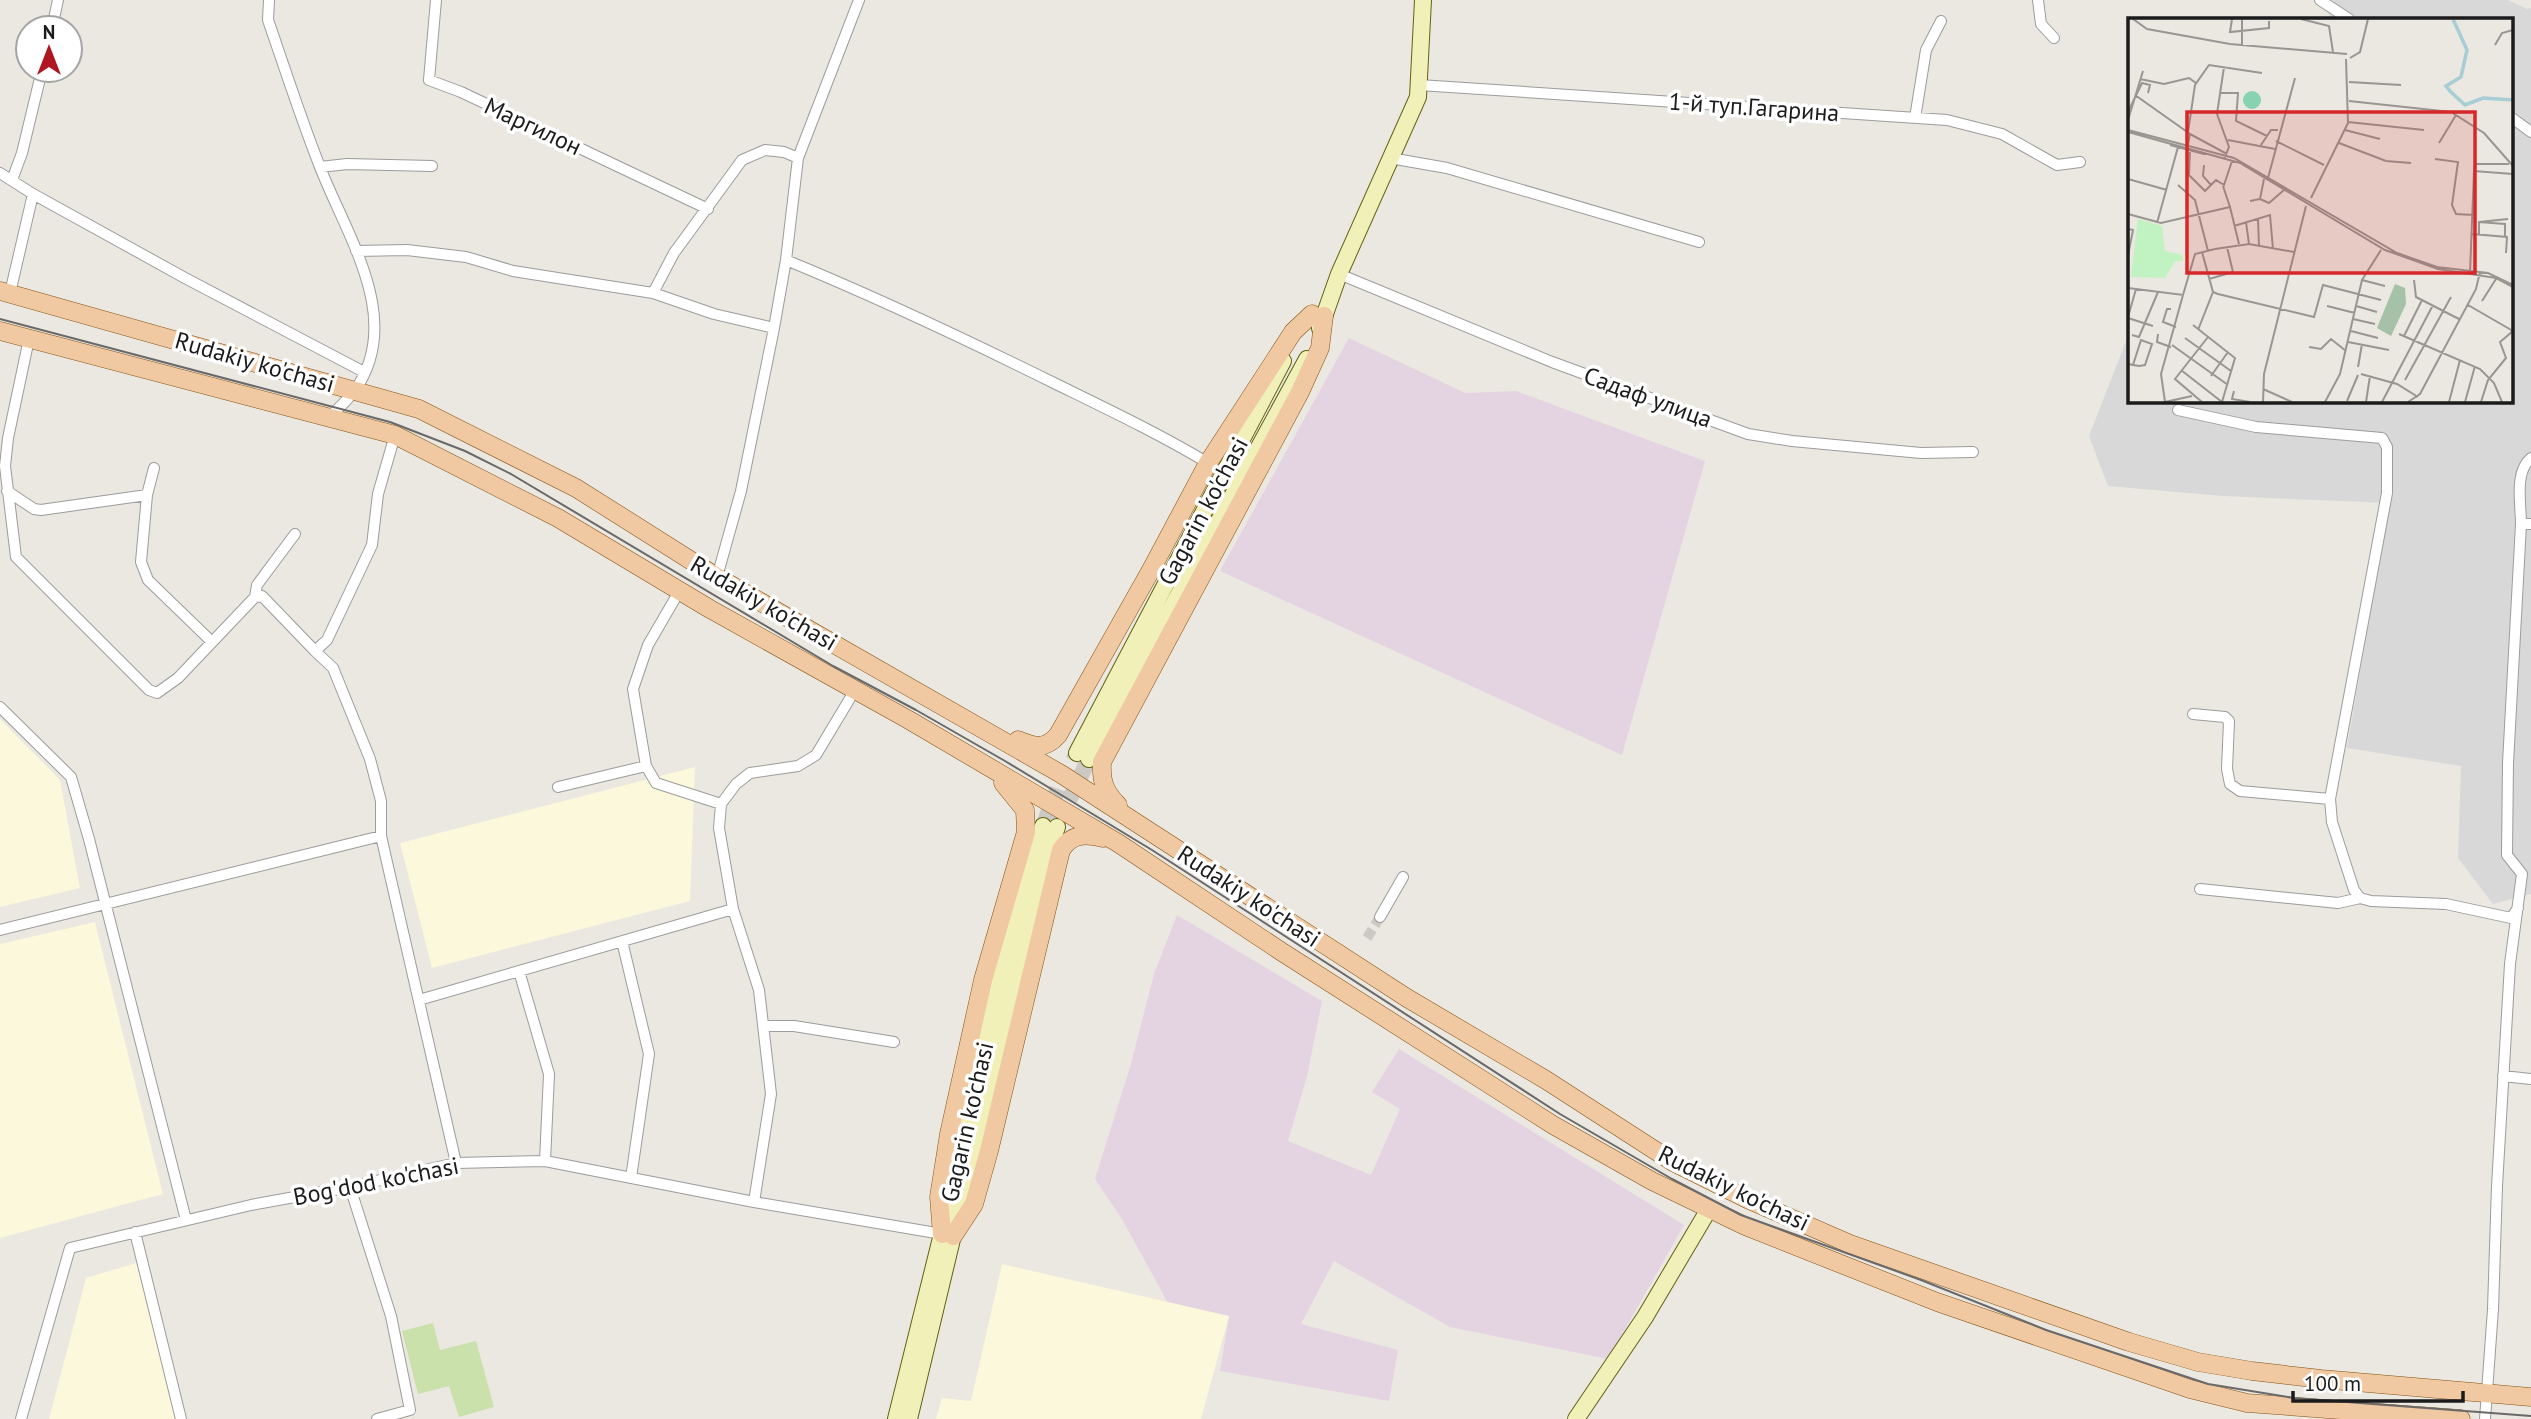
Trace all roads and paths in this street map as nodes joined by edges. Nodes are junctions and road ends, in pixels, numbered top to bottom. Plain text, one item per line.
1 (269, 0) edge
2 (436, 0) edge
3 (859, 0) edge
4 (1423, 0) edge
5 (2038, 0) edge
6 (2320, 0) edge
7 (2347, 18) edge
8 (1941, 22) dead end
9 (2054, 38) dead end
10 (39, 84) edge
11 (1419, 85) junction
12 (1915, 118) junction
13 (2514, 119) edge
14 (2531, 132) edge
15 (798, 159) junction
16 (1391, 159) junction
17 (2080, 162) dead end
18 (432, 166) dead end
19 (320, 167) junction
20 (0, 173) edge
21 (12, 180) junction
22 (33, 194) junction
23 (708, 209) junction
24 (1699, 242) dead end
25 (356, 251) junction
26 (786, 260) junction
27 (1339, 274) junction
28 (5, 292) edge
29 (653, 293) junction
30 (1318, 315) junction
31 (774, 328) junction
32 (0, 331) edge
33 (29, 339) junction
34 (364, 372) junction
35 (355, 390) junction
36 (2178, 410) dead end
37 (329, 417) junction
38 (395, 435) junction
39 (1973, 452) dead end
40 (2531, 458) edge
41 (1208, 463) junction
42 (154, 468) dead end
43 (6, 491) junction
44 (147, 495) junction
45 (2526, 524) edge
46 (295, 534) dead end
47 (717, 577) junction
48 (680, 590) junction
49 (255, 597) junction
50 (212, 642) junction
51 (315, 651) junction
52 (856, 690) junction
53 (926, 697) junction
54 (0, 707) edge
55 (2193, 714) dead end
56 (909, 720) junction
57 (977, 724) junction
58 (1083, 756) tunnel mouth
59 (986, 765) junction
60 (646, 766) junction
61 (558, 787) dead end
62 (2329, 799) junction
63 (721, 804) junction
64 (1135, 822) junction
65 (1050, 826) tunnel mouth
66 (381, 836) junction
67 (1118, 843) junction
68 (1403, 877) dead end
69 (2200, 889) dead end
70 (2360, 898) junction
71 (106, 905) junction
72 (2518, 907) junction
73 (733, 909) junction
74 (1380, 917) tunnel mouth
75 (1298, 927) junction
76 (0, 930) edge
77 (622, 941) junction
78 (1282, 952) junction
79 (519, 971) junction
80 (419, 1000) junction
81 (763, 1026) junction
82 (894, 1042) dead end
83 (2503, 1076) junction
84 (2531, 1079) edge
85 (545, 1161) junction
86 (456, 1163) junction
87 (631, 1178) junction
88 (350, 1187) junction
89 (754, 1202) junction
90 (1709, 1209) junction
91 (187, 1220) junction
92 (135, 1232) junction
93 (948, 1235) junction
94 (2052, 1316) junction
95 (2042, 1339) junction
96 (2487, 1391) junction
97 (2531, 1397) edge
98 (21, 1419) edge
99 (181, 1419) edge
100 (377, 1419) edge
101 (896, 1419) edge
102 (909, 1419) edge
103 (1576, 1419) edge
104 (2461, 1419) edge
105 (2486, 1419) edge

1 - 19 street
2 - 23 street, Маргилон
3 - 15 street
4 - 11 main road, Gagarin ko'chasi
5 - 9 street
6 - 7 street
8 - 12 street
10 - 21 street
11 - 12 street, 1-й туп.Гагарина
11 - 16 main road, Gagarin ko'chasi
12 - 17 street, 1-й туп.Гагарина
13 - 14 street
15 - 23 street
15 - 26 street
16 - 24 street
16 - 27 main road, Gagarin ko'chasi
18 - 19 street
19 - 25 street
20 - 21 street
21 - 22 street
22 - 28 street
22 - 34 street
23 - 29 street
25 - 29 street
25 - 34 street
26 - 31 street
26 - 41 street
27 - 30 main road, Gagarin ko'chasi
27 - 39 street, Садаф улица
28 - 35 main road, Rudakiy ko'chasi
29 - 31 street
30 - 41 main road
30 - 58 main road, Gagarin ko'chasi
30 - 64 main road
31 - 47 street
32 - 33 main road, Rudakiy ko'chasi
33 - 37 main road, Rudakiy ko'chasi
33 - 43 street
34 - 35 street
35 - 37 street
35 - 47 main road, Rudakiy ko'chasi
36 - 62 street
37 - 38 main road, Rudakiy ko'chasi
38 - 48 main road, Rudakiy ko'chasi
38 - 51 street
40 - 45 street
41 - 57 main road
42 - 44 street
43 - 44 street
43 - 50 street
44 - 50 street
45 - 72 street
46 - 49 street
47 - 53 main road, Rudakiy ko'chasi
48 - 52 main road, Rudakiy ko'chasi
48 - 60 street
49 - 50 street
49 - 51 street
51 - 66 street
52 - 56 main road, Rudakiy ko'chasi
52 - 63 street
53 - 56 main road
53 - 57 main road, Rudakiy ko'chasi
54 - 71 street
55 - 62 street
56 - 59 main road, Rudakiy ko'chasi
57 - 64 main road, Rudakiy ko'chasi
59 - 67 main road, Rudakiy ko'chasi
59 - 93 main road
60 - 61 street
60 - 63 street
62 - 70 street
63 - 73 street
64 - 75 main road, Rudakiy ko'chasi
65 - 93 main road, Gagarin ko'chasi
66 - 71 street
66 - 80 street
67 - 78 main road, Rudakiy ko'chasi
67 - 93 main road
68 - 74 street
69 - 70 street
70 - 72 street
71 - 76 street
71 - 91 street
72 - 83 street
73 - 77 street
73 - 81 street
75 - 78 main road
75 - 94 main road, Rudakiy ko'chasi
77 - 79 street
77 - 87 street
78 - 90 main road, Rudakiy ko'chasi
79 - 80 street
79 - 85 street
80 - 86 street
81 - 82 street
81 - 89 street
83 - 84 street
83 - 96 street
85 - 86 street, Bog'dod ko'chasi
85 - 87 street, Bog'dod ko'chasi
86 - 88 street, Bog'dod ko'chasi
87 - 89 street, Bog'dod ko'chasi
88 - 91 street, Bog'dod ko'chasi
88 - 100 street
89 - 93 street, Bog'dod ko'chasi
90 - 95 main road, Rudakiy ko'chasi
90 - 103 main road
91 - 92 street, Bog'dod ko'chasi
92 - 98 street, Bog'dod ko'chasi
92 - 99 street
93 - 101 main road, Gagarin ko'chasi
93 - 102 main road, Gagarin ko'chasi
94 - 95 main road
94 - 96 main road, Rudakiy ko'chasi
95 - 104 main road, Rudakiy ko'chasi
96 - 97 main road, Rudakiy ko'chasi
96 - 105 street

